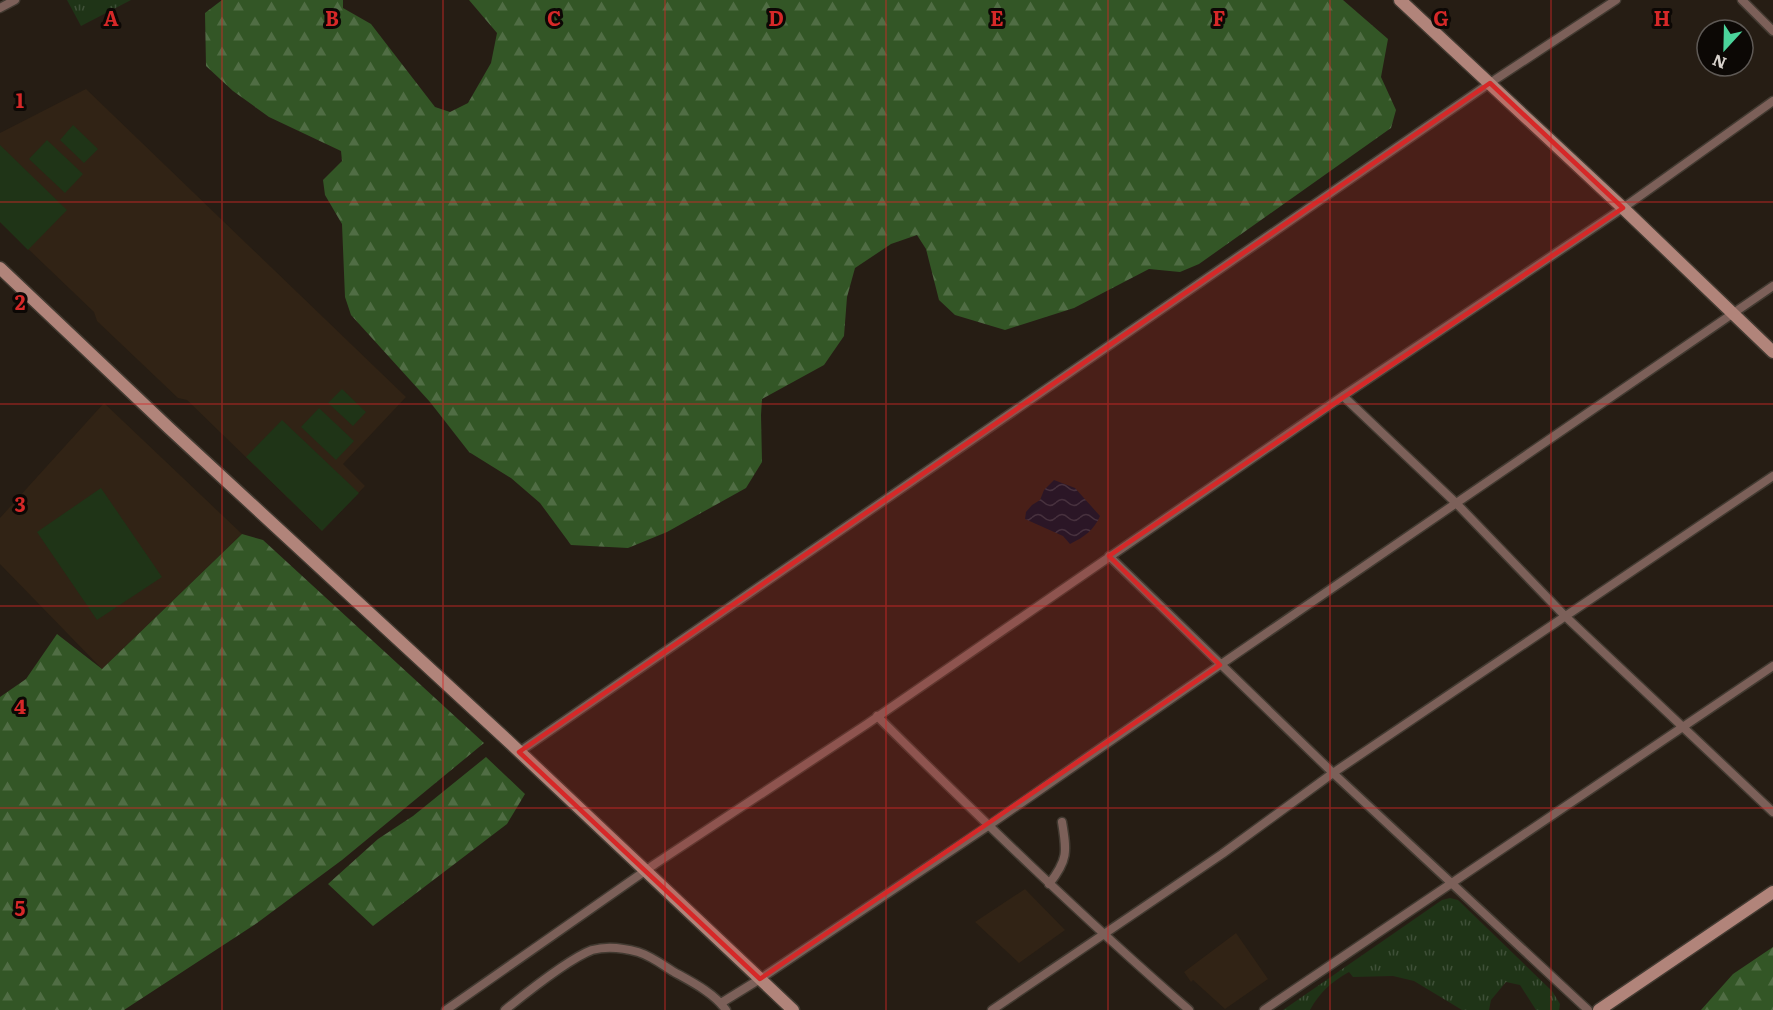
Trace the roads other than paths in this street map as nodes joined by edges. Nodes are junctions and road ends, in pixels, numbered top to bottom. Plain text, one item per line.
1 (15, 0) edge
2 (1400, 0) edge
3 (1616, 0) edge
4 (1742, 0) edge
5 (0, 8) edge
6 (1773, 31) edge
7 (1490, 83) junction
8 (1773, 101) edge
9 (1623, 208) junction
10 (0, 268) edge
11 (1773, 286) edge
12 (1733, 314) junction
13 (1773, 352) edge
14 (1343, 396) junction
15 (1773, 476) edge
16 (1456, 504) junction
17 (1109, 556) junction
18 (1565, 616) junction
19 (1220, 664) junction
20 (1773, 666) edge
21 (877, 716) junction
22 (1683, 727) junction
23 (519, 752) junction
24 (1333, 774) junction
25 (1773, 812) edge
26 (1062, 822) dead end
27 (988, 826) junction
28 (646, 871) junction
29 (1049, 884) junction
30 (1452, 884) junction
31 (1773, 892) edge
32 (1102, 934) junction
33 (760, 979) junction
34 (723, 1006) edge
35 (446, 1010) edge
36 (505, 1010) edge
37 (793, 1010) edge
38 (992, 1010) edge
39 (1188, 1010) edge
40 (1264, 1010) edge
41 (1588, 1010) edge
42 (1599, 1010) edge

1 - 5 street
2 - 7 street
3 - 7 street
4 - 6 street
7 - 9 street
7 - 23 street
8 - 9 street
9 - 12 street
9 - 14 street
10 - 23 street
11 - 12 street
12 - 13 street
12 - 16 street
14 - 16 street
14 - 17 street
15 - 18 street
16 - 18 street
16 - 19 street
17 - 19 street
17 - 21 street
18 - 22 street
18 - 24 street
19 - 24 street
19 - 27 street
20 - 22 street
21 - 27 street
21 - 28 street
22 - 25 street
22 - 30 street
23 - 28 street
24 - 30 street
24 - 32 street
26 - 29 street
27 - 29 street
27 - 33 street
28 - 33 street
28 - 35 street
29 - 32 street
30 - 40 street
30 - 41 street
31 - 42 street
32 - 38 street
32 - 39 street
33 - 34 street
33 - 37 street
34 - 36 street

